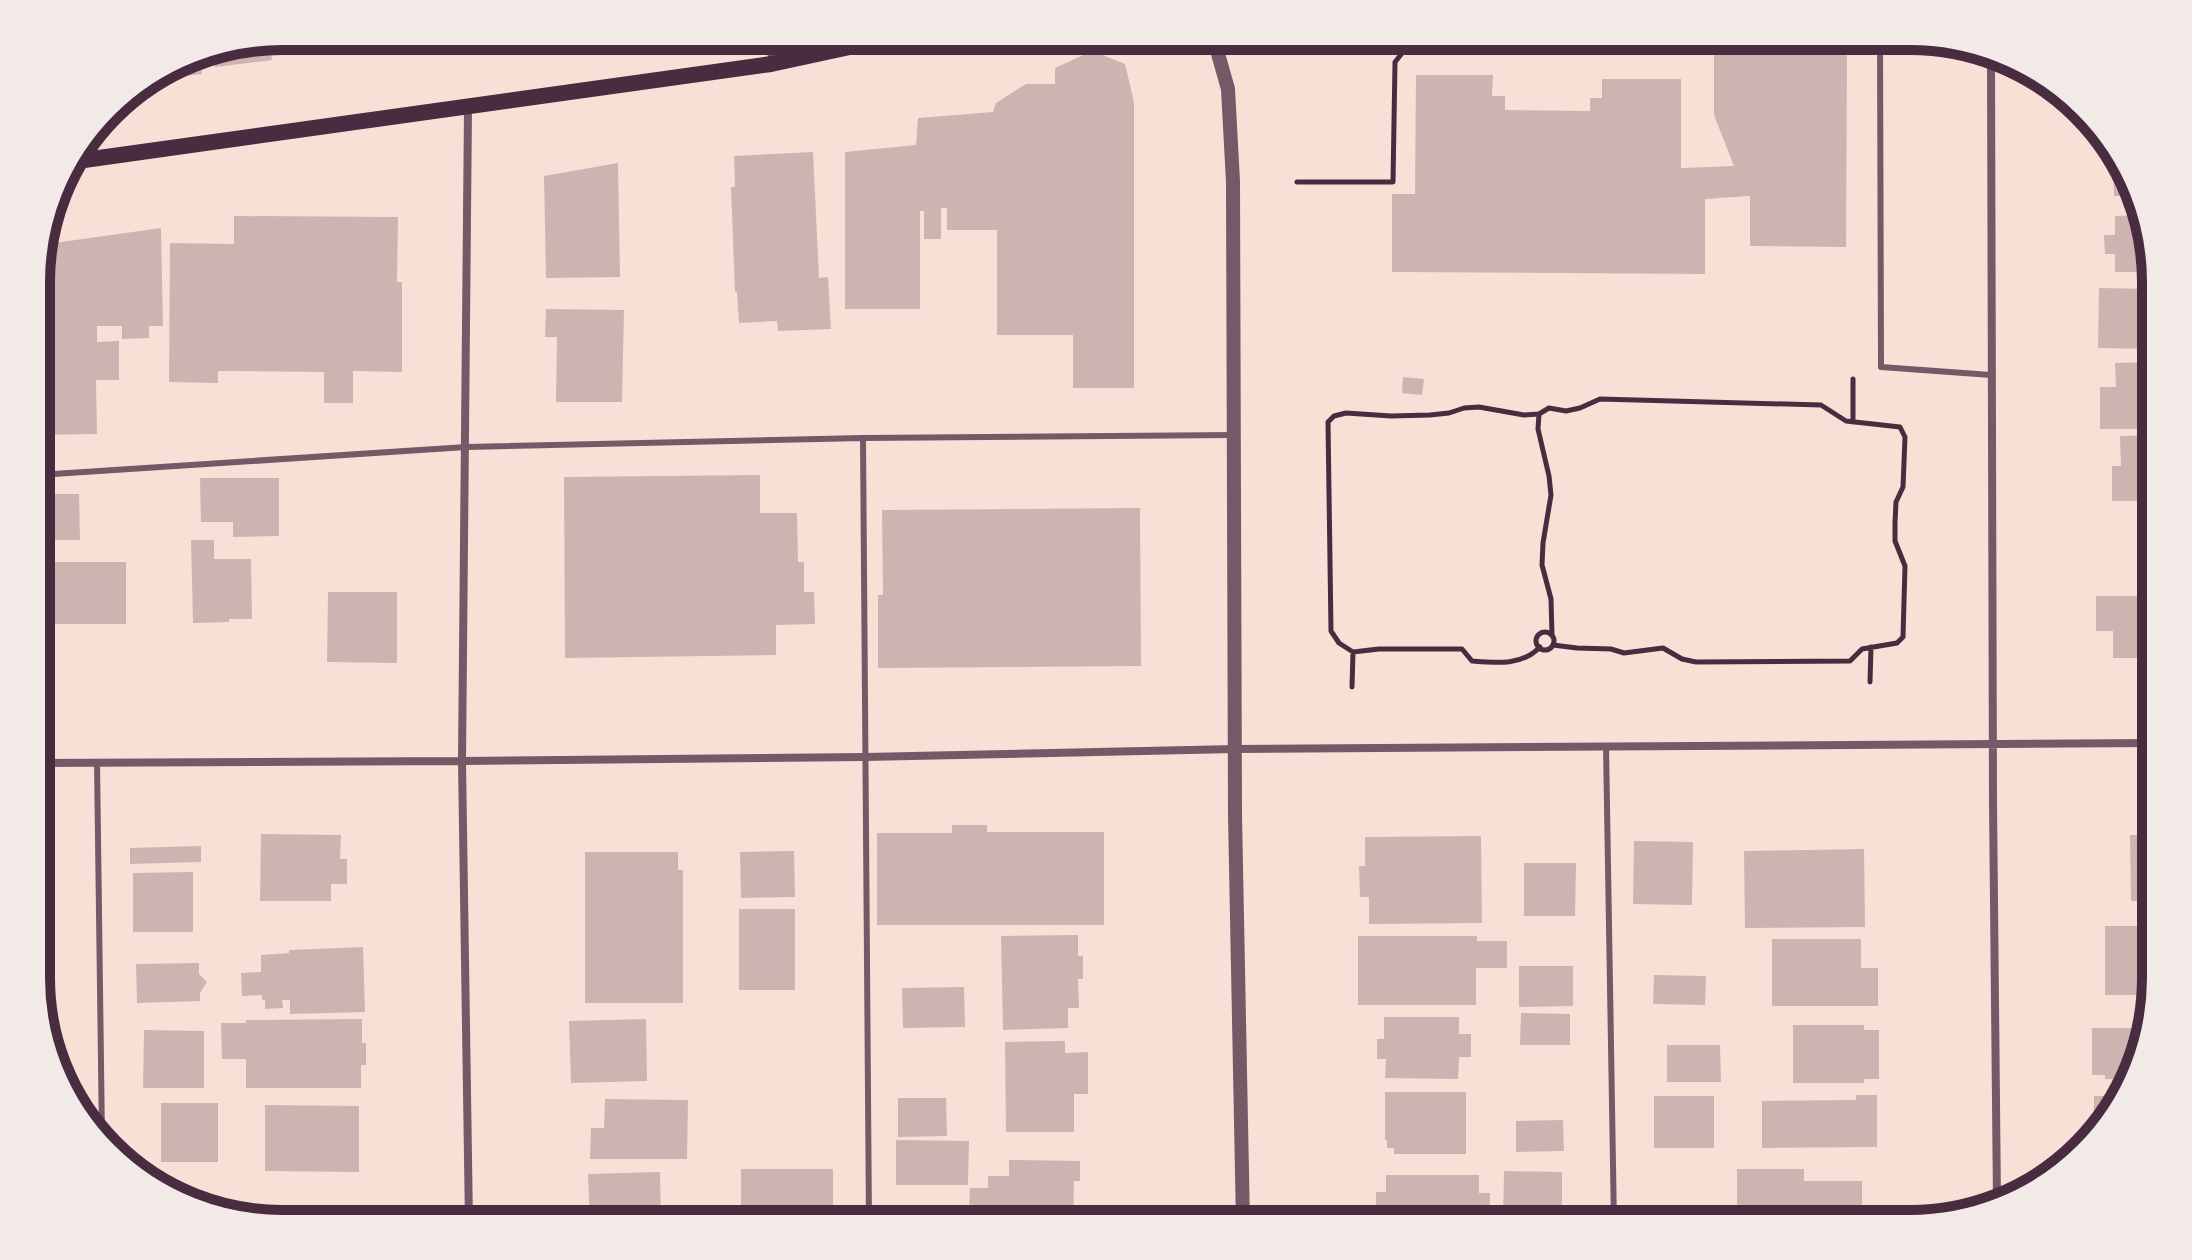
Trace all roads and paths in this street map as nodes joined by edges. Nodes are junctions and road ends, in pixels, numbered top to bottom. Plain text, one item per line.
1 (770, 50) edge
2 (836, 50) edge
3 (1217, 50) edge
4 (1405, 50) edge
5 (1880, 50) edge
6 (771, 64) junction
7 (1991, 65) edge
8 (468, 106) junction
9 (85, 160) edge
10 (1297, 182) dead end
11 (1991, 375) junction
12 (1539, 414) junction
13 (1235, 435) junction
14 (863, 438) junction
15 (466, 447) junction
16 (50, 474) edge
17 (1552, 635) junction
18 (1553, 645) junction
19 (1540, 647) junction
20 (1871, 647) junction
21 (1353, 652) junction
22 (1870, 682) dead end
23 (1352, 687) dead end
24 (2142, 743) edge
25 (1993, 745) junction
26 (1606, 746) junction
27 (1235, 749) junction
28 (865, 757) junction
29 (462, 761) junction
30 (97, 762) junction
31 (50, 763) edge
32 (102, 1123) edge
33 (1997, 1193) edge
34 (469, 1210) edge
35 (869, 1210) edge
36 (1243, 1210) edge
37 (1614, 1210) edge

1 - 6 lane
2 - 6 main road
3 - 13 street
4 - 10 path
5 - 11 lane
6 - 8 main road
7 - 11 street
8 - 9 main road
8 - 15 street
11 - 25 street
12 - 17 path
12 - 20 path
12 - 21 path
13 - 14 lane
13 - 27 street
14 - 15 lane
14 - 28 lane
15 - 16 lane
15 - 29 street
17 - 18 path
17 - 19 path
18 - 19 path
18 - 20 path
19 - 21 path
20 - 22 path
21 - 23 path
24 - 25 street
25 - 26 street
25 - 33 street
26 - 27 street
26 - 37 lane
27 - 28 street
27 - 36 street
28 - 29 street
28 - 35 lane
29 - 30 street
29 - 34 street
30 - 31 street
30 - 32 lane

